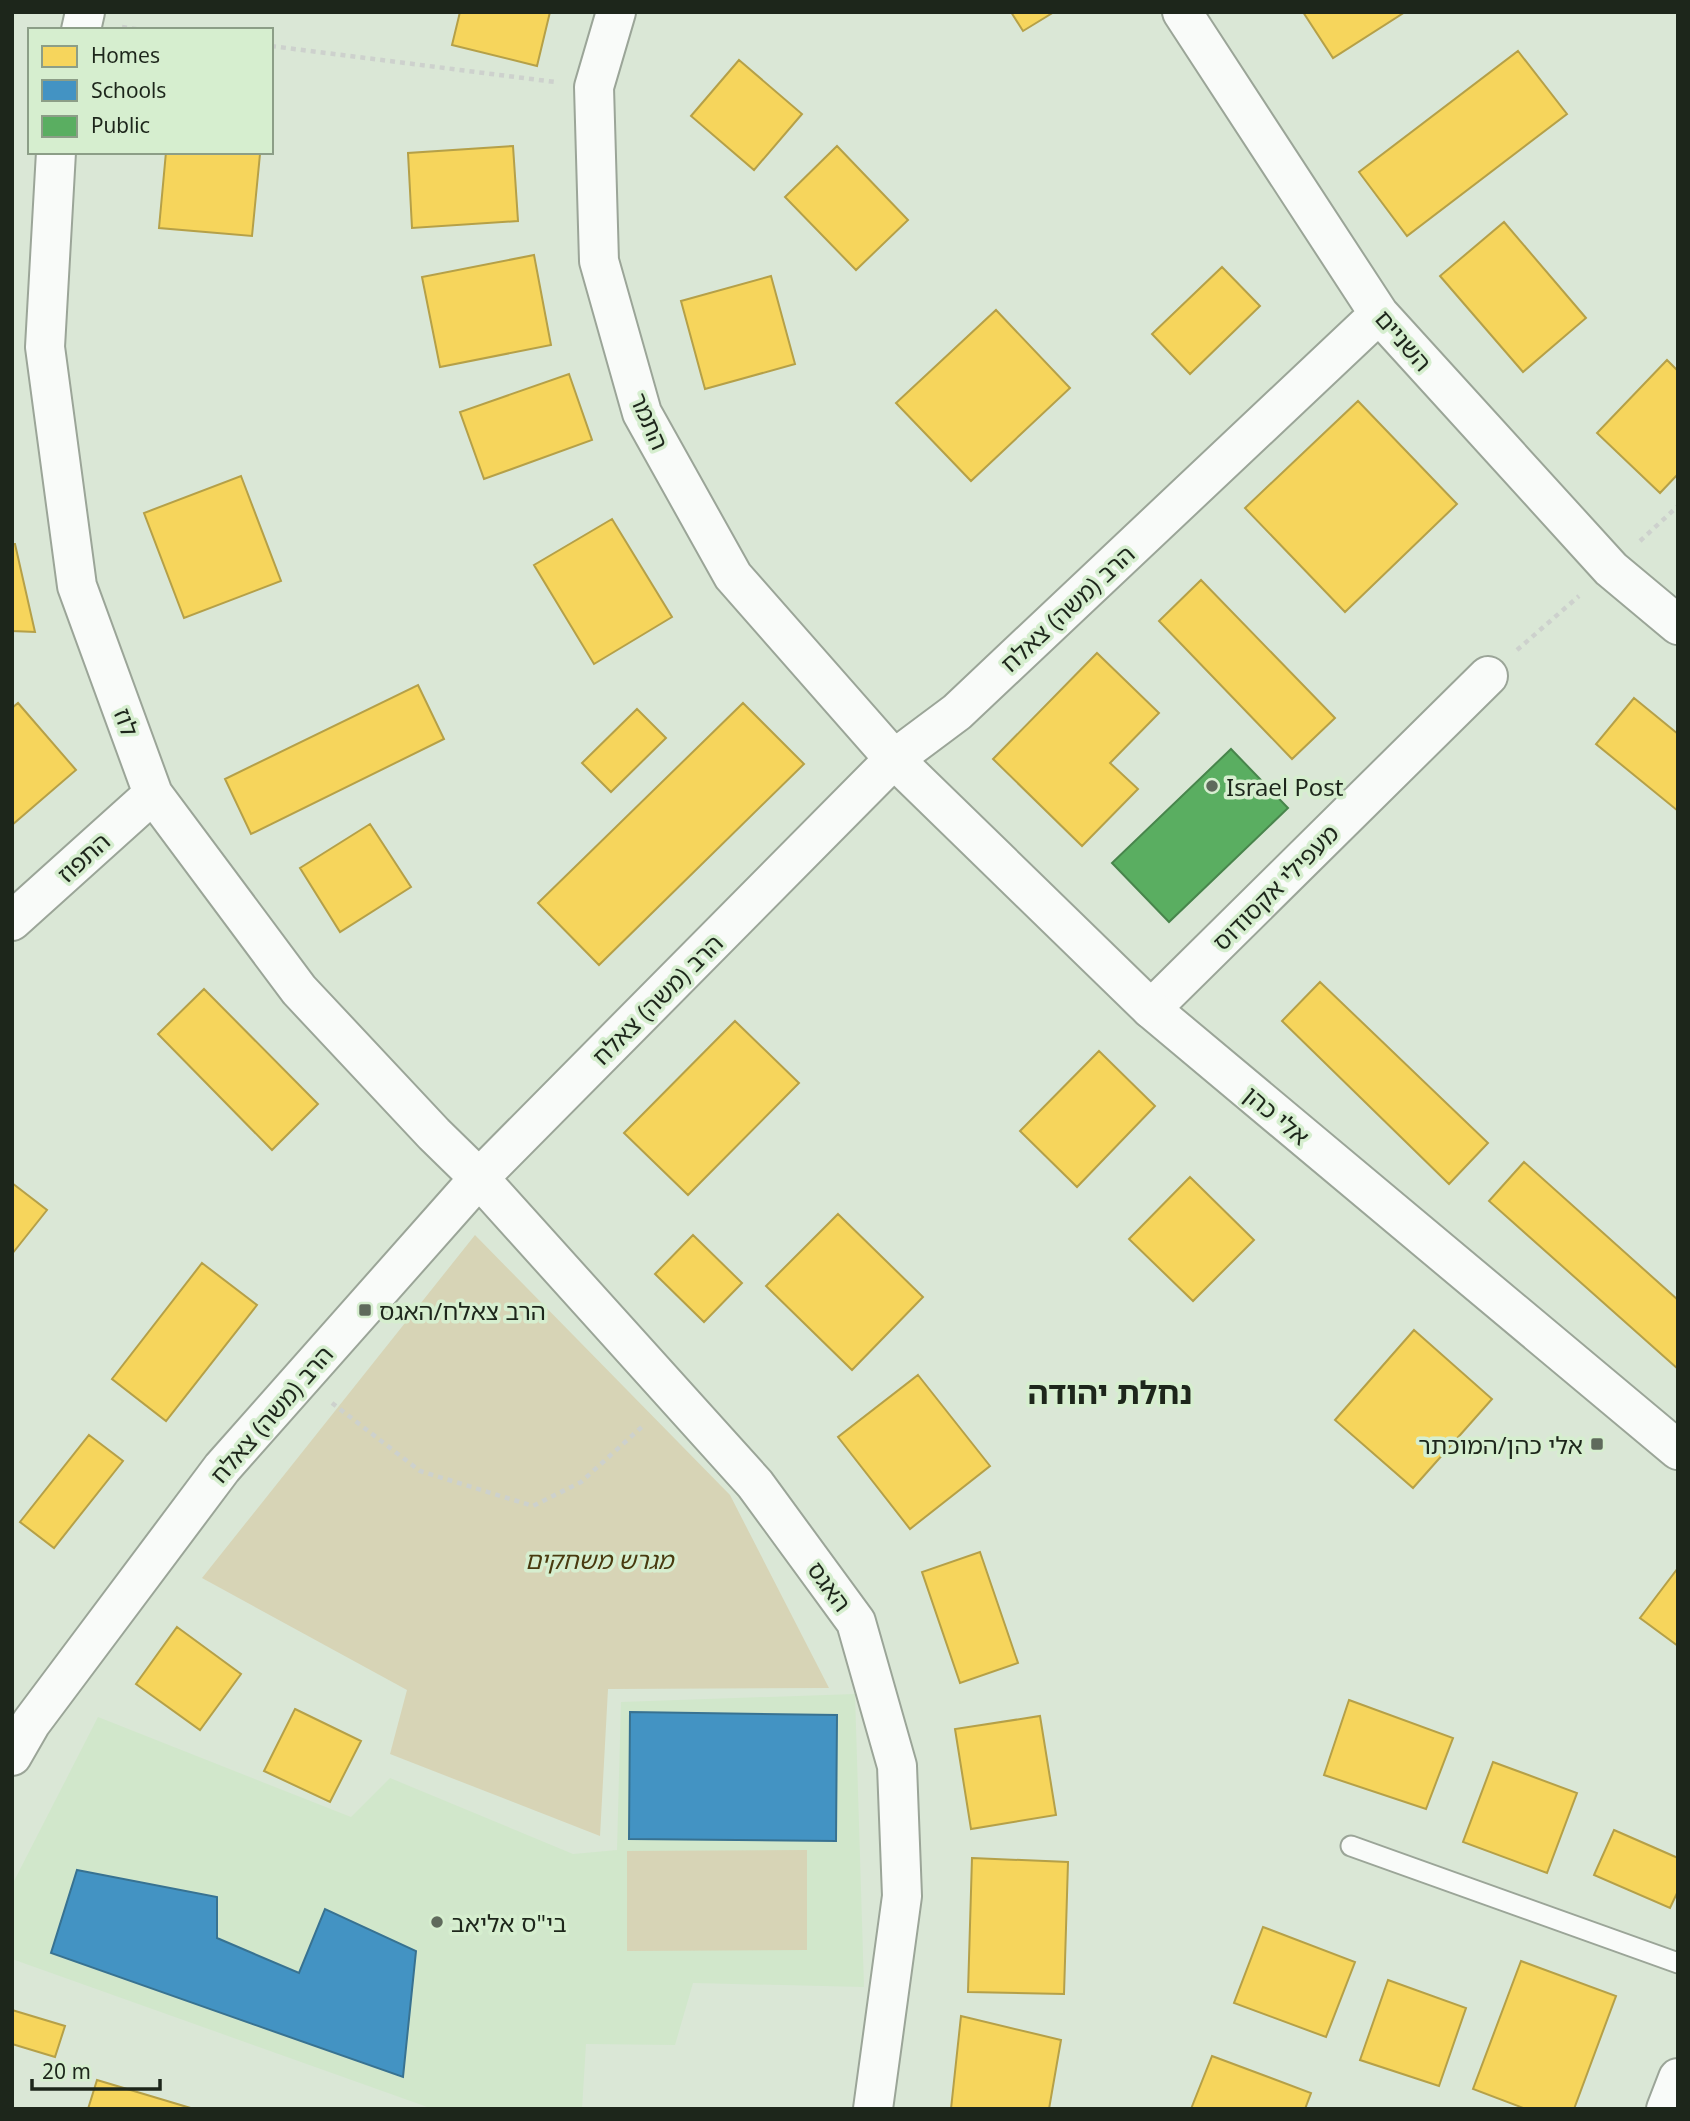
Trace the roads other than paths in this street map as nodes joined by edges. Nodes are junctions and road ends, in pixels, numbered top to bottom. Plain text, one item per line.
1 (616, 12) edge
2 (1182, 12) edge
3 (56, 154) edge
4 (1379, 314) junction
5 (1678, 625) edge
6 (1488, 676) dead end
7 (894, 758) junction
8 (153, 794) junction
9 (12, 921) edge
10 (1151, 1009) junction
11 (480, 1178) junction
12 (1678, 1450) edge
13 (12, 1756) edge
14 (1351, 1846) dead end
15 (1678, 1963) edge
16 (1678, 2078) edge
17 (873, 2109) edge
18 (1666, 2109) edge

1 - 7 street, התמר
2 - 4 street, השניים
3 - 8 street, לוז
4 - 5 street, השניים
4 - 7 street, הרב (משה) צאלח
6 - 10 street, מעפילי אקסודוס
7 - 10 street, אלי כהן
7 - 11 street, הרב (משה) צאלח
8 - 9 street, התפוז
8 - 11 street, לוז
10 - 12 street, אלי כהן
11 - 13 street, הרב (משה) צאלח
11 - 17 street, האגס
14 - 15 lane
16 - 18 street

